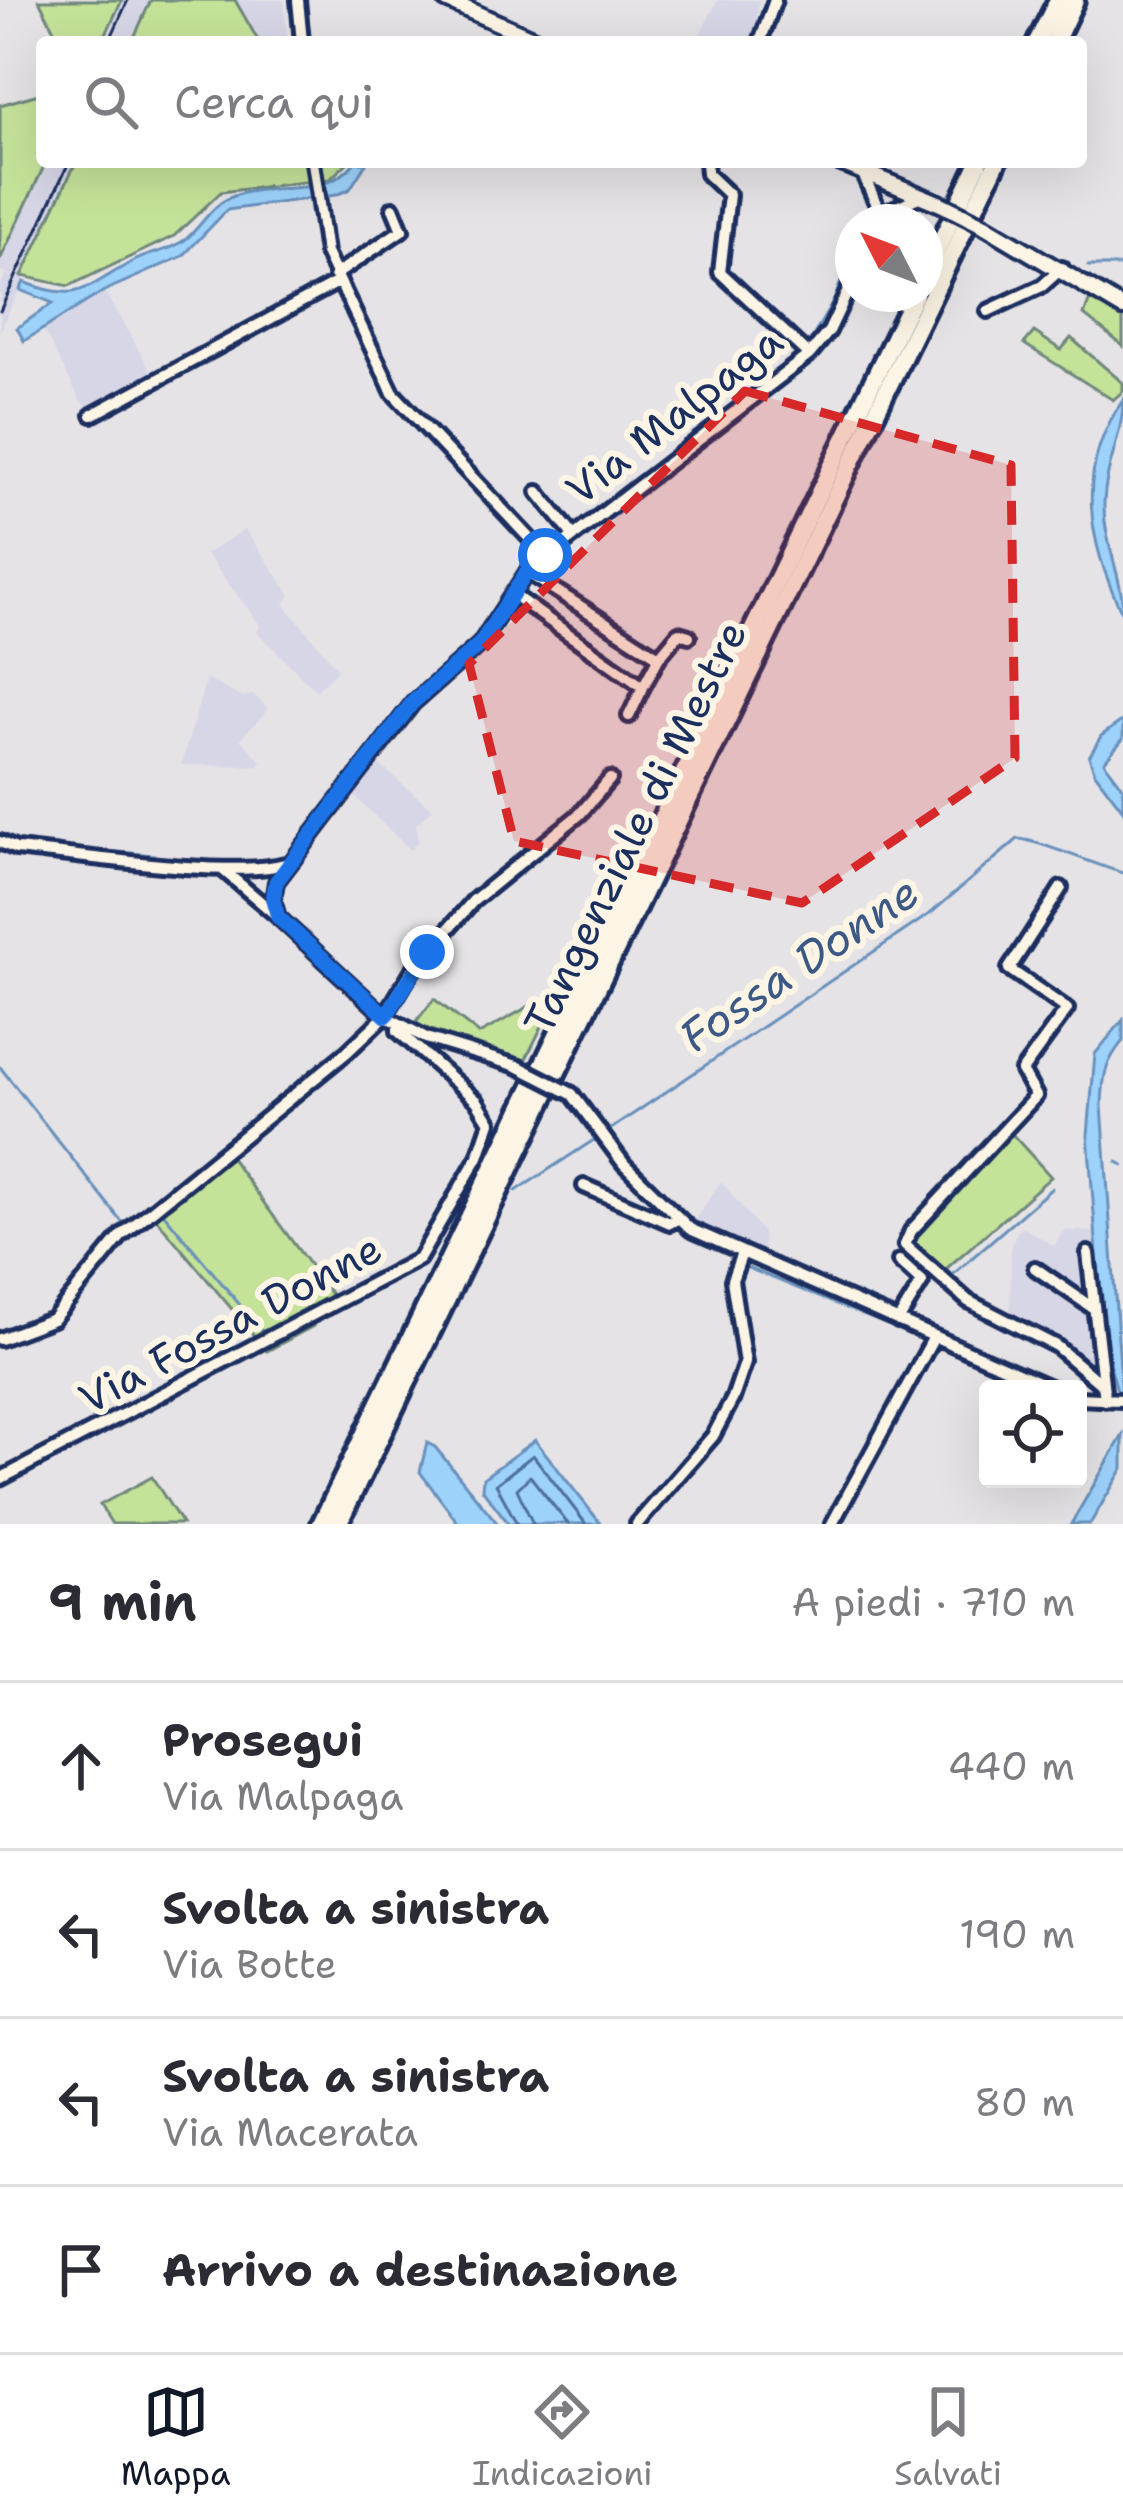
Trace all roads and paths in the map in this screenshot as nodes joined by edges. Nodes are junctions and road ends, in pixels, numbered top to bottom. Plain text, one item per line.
1 (298, 0) edge
2 (446, 0) edge
3 (775, 0) edge
4 (1058, 0) edge
5 (1075, 0) edge
6 (476, 6) edge
7 (301, 36) edge
8 (528, 36) edge
9 (762, 36) edge
10 (1040, 36) edge
11 (1058, 36) edge
12 (314, 168) edge
13 (706, 168) edge
14 (855, 168) edge
15 (976, 168) edge
16 (994, 168) edge
17 (860, 170) junction
18 (891, 182) junction
19 (922, 196) junction
20 (873, 204) edge
21 (888, 204) edge
22 (906, 204) edge
23 (393, 208) dead end
24 (943, 237) edge
25 (1062, 268) junction
26 (337, 278) junction
27 (1123, 308) edge
28 (988, 311) dead end
29 (838, 312) edge
30 (906, 312) edge
31 (805, 351) junction
32 (92, 415) dead end
33 (538, 492) dead end
34 (573, 535) junction
35 (545, 555) junction
36 (527, 572) junction
37 (512, 594) junction
38 (689, 636) dead end
39 (659, 657) junction
40 (643, 687) junction
41 (629, 716) dead end
42 (610, 779) dead end
43 (1, 844) edge
44 (288, 863) junction
45 (213, 866) junction
46 (246, 868) junction
47 (1060, 888) dead end
48 (250, 890) junction
49 (273, 891) junction
50 (278, 917) junction
51 (386, 1016) junction
52 (398, 1023) junction
53 (584, 1186) dead end
54 (677, 1219) junction
55 (742, 1253) junction
56 (1088, 1253) dead end
57 (898, 1261) dead end
58 (1035, 1268) dead end
59 (1090, 1306) junction
60 (898, 1321) junction
61 (934, 1337) junction
62 (0, 1339) edge
63 (1033, 1380) edge
64 (1102, 1385) junction
65 (1087, 1399) edge
66 (1105, 1400) junction
67 (1121, 1400) edge
68 (0, 1479) edge
69 (321, 1524) edge
70 (338, 1524) edge
71 (637, 1524) edge
72 (832, 1524) edge

1 - 7 street
2 - 6 main road
3 - 9 street
4 - 10 highway
5 - 11 highway
6 - 8 main road
12 - 26 street
13 - 31 street
14 - 17 main road
15 - 24 highway
16 - 70 highway, Tangenziale di Mestre
17 - 18 main road
17 - 20 street
18 - 19 main road
18 - 21 street
19 - 22 street
19 - 25 main road, bridge
23 - 26 street
25 - 27 main road
25 - 28 street
26 - 32 street
26 - 35 street
29 - 31 street, Via Malpaga
30 - 69 highway, Tangenziale di Mestre
31 - 34 street, Via Malpaga
33 - 34 street
34 - 35 street, Via Malpaga
35 - 36 street, Via Malpaga
36 - 37 street, Via Malpaga
36 - 39 street
37 - 40 street
37 - 44 street, Via Malpaga
38 - 39 street
39 - 40 street
40 - 41 street
42 - 51 street
43 - 45 street
44 - 46 street
44 - 49 street, Via Malpaga
45 - 46 street
45 - 48 street
46 - 49 street
47 - 64 street
48 - 49 street
48 - 50 street
49 - 50 street
50 - 51 street
51 - 52 street
51 - 62 street
52 - 54 street, bridge
52 - 68 street, Via Fossa Donne
53 - 54 street
54 - 55 street
55 - 60 street
55 - 71 street
56 - 59 street
57 - 60 street
58 - 59 street
59 - 64 street
60 - 61 street
61 - 63 street
61 - 72 street
64 - 66 street
65 - 66 street
66 - 67 street

